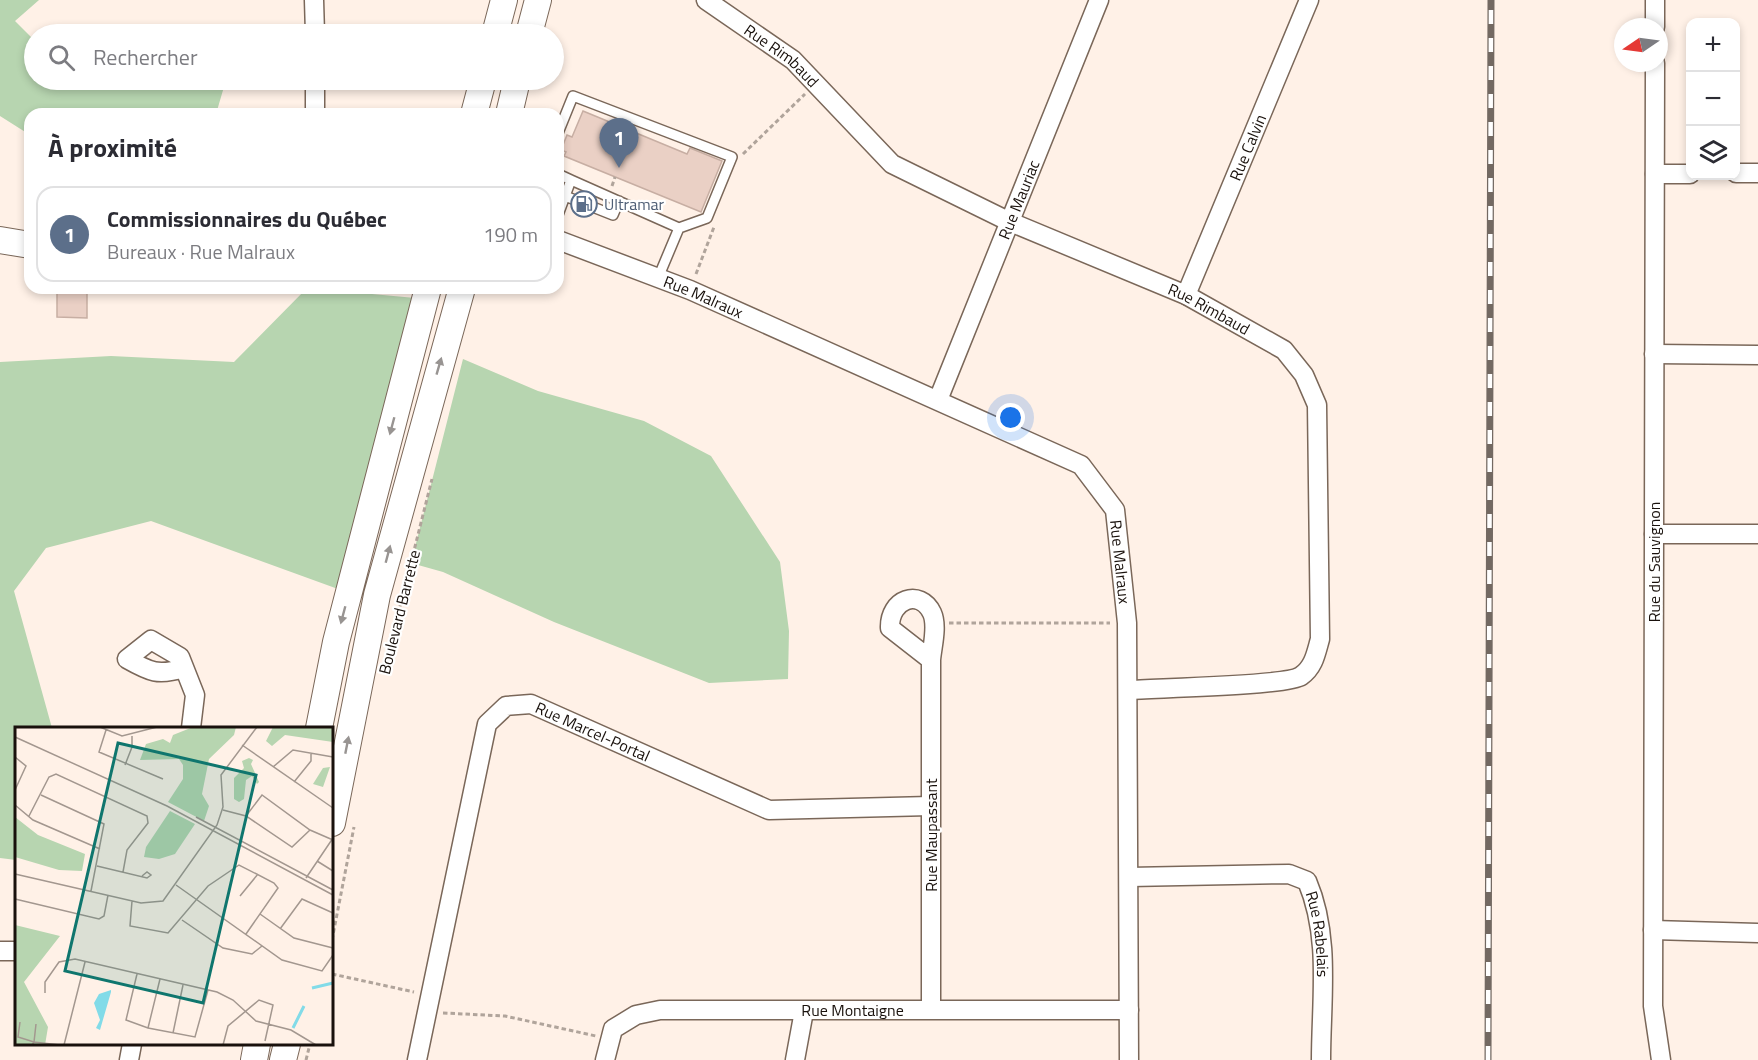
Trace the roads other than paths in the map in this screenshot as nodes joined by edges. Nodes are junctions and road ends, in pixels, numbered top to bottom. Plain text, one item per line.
1 (315, 0) edge
2 (504, 0) edge
3 (538, 0) edge
4 (705, 0) edge
5 (1099, 0) edge
6 (1309, 0) edge
7 (1655, 0) edge
8 (1655, 18) edge
9 (315, 24) edge
10 (498, 24) edge
11 (532, 24) edge
12 (1655, 72) edge
13 (315, 90) edge
14 (480, 90) edge
15 (515, 90) edge
16 (315, 108) edge
17 (476, 108) edge
18 (511, 108) edge
19 (564, 118) edge
20 (1740, 173) edge
21 (1758, 173) edge
22 (1654, 174) junction
23 (1686, 174) edge
24 (564, 177) edge
25 (571, 180) junction
26 (565, 196) joint
27 (619, 201) junction
28 (1008, 221) junction
29 (680, 228) junction
30 (0, 240) edge
31 (564, 242) edge
32 (24, 244) edge
33 (658, 278) junction
34 (426, 294) edge
35 (460, 294) edge
36 (1186, 295) junction
37 (1654, 354) junction
38 (1758, 355) edge
39 (938, 400) junction
40 (1654, 534) junction
41 (1758, 534) edge
42 (931, 660) junction
43 (184, 668) dead end
44 (1129, 690) junction
45 (191, 727) edge
46 (319, 727) edge
47 (930, 806) junction
48 (343, 824) edge
49 (1129, 877) junction
50 (1653, 930) junction
51 (1758, 933) edge
52 (931, 1009) junction
53 (1129, 1010) junction
54 (804, 1011) junction
55 (132, 1045) edge
56 (257, 1045) edge
57 (287, 1045) edge
58 (129, 1060) edge
59 (254, 1060) edge
60 (283, 1060) edge
61 (417, 1060) edge
62 (605, 1060) edge
63 (795, 1060) edge
64 (1129, 1060) edge
65 (1321, 1060) edge
66 (1661, 1060) edge

1 - 9 street
2 - 10 main road
3 - 11 main road
4 - 28 street, Rue Rimbaud
5 - 28 street, Rue Mauriac
6 - 36 street, Rue Calvin
7 - 8 street
12 - 22 street, Rue du Sauvignon
13 - 16 street
14 - 17 main road
15 - 18 main road
19 - 29 lane
20 - 21 street
22 - 23 street
22 - 37 street, Rue du Sauvignon
24 - 25 lane
25 - 26 lane
25 - 27 lane
26 - 27 lane
27 - 29 lane
28 - 36 street, Rue Rimbaud
28 - 39 street, Rue Mauriac
29 - 33 lane
30 - 32 main road
31 - 33 street, Rue Malraux
33 - 39 street, Rue Malraux
34 -> 46 main road
48 -> 35 main road, Boulevard Barrette
36 - 44 street, Rue Rimbaud
37 - 38 street
37 - 40 street, Rue du Sauvignon
39 - 44 street, Rue Malraux
40 - 41 street
40 - 50 street, Rue du Sauvignon
42 - 42 street, Rue Maupassant
42 - 47 street, Rue Maupassant
43 - 45 street
44 - 49 street, Rue Malraux
47 - 52 street, Rue Maupassant
47 - 61 street, Rue Marcel-Portal
49 - 53 street, Rue Malraux
49 - 65 street, Rue Rabelais
50 - 51 street
50 - 66 street, Rue du Sauvignon
52 - 53 street, Rue Montaigne
52 - 54 street, Rue Montaigne
53 - 64 street, Rue Malraux
54 - 62 street, Rue Montaigne
54 - 63 street
55 - 58 street
56 - 59 main road
57 - 60 main road

